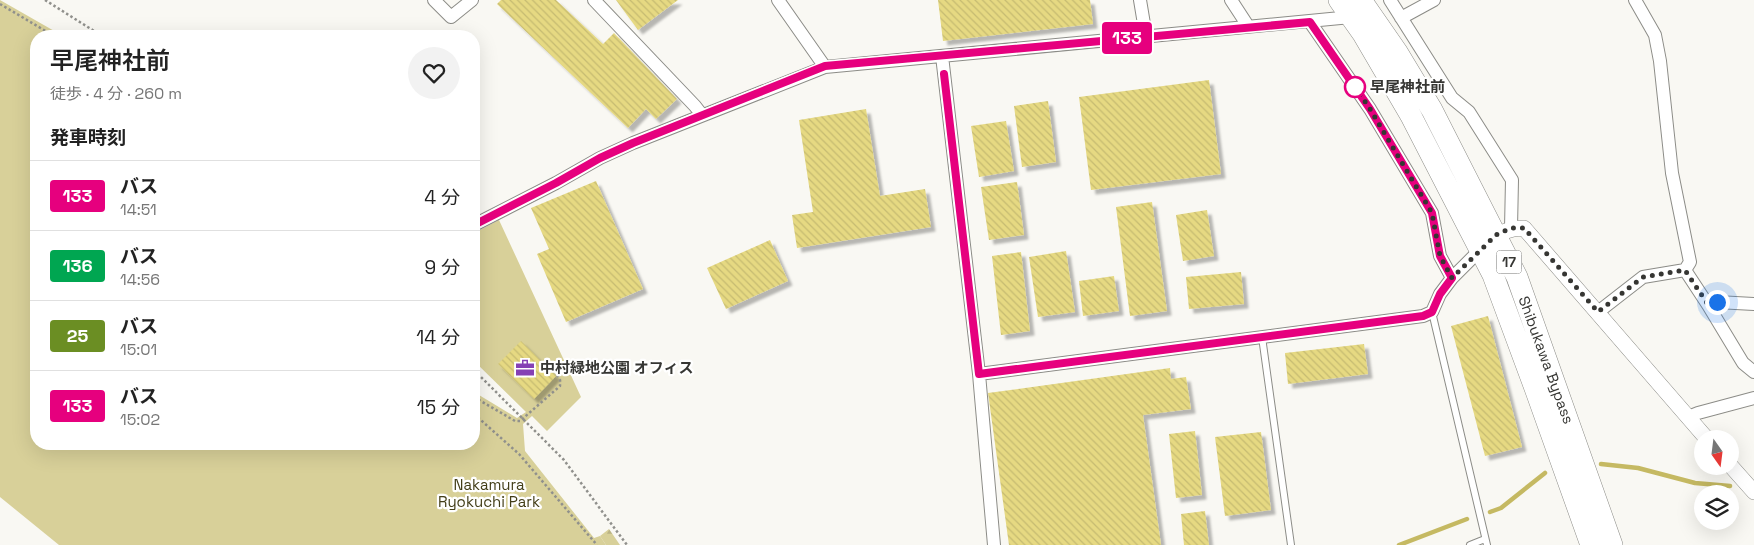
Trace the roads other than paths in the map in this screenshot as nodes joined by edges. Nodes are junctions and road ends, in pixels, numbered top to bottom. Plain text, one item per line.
1 (434, 0) edge
2 (472, 0) edge
3 (594, 0) edge
4 (778, 0) edge
5 (1140, 0) edge
6 (1231, 0) edge
7 (1390, 0) edge
8 (1434, 0) edge
9 (1635, 0) edge
10 (1350, 6) edge
11 (1401, 18) junction
12 (1310, 22) junction
13 (1248, 26) junction
14 (1146, 36) junction
15 (942, 56) junction
16 (825, 66) junction
17 (702, 115) junction
18 (480, 222) edge
19 (1504, 232) junction
20 (1480, 250) junction
21 (1685, 270) junction
22 (1452, 278) junction
23 (1754, 304) edge
24 (1709, 306) junction
25 (1432, 312) junction
26 (1598, 312) junction
27 (1262, 337) junction
28 (1754, 372) edge
29 (979, 374) junction
30 (1754, 398) edge
31 (1688, 417) junction
32 (1699, 430) edge
33 (1739, 475) edge
34 (1754, 492) edge
35 (1486, 542) edge
36 (994, 545) edge
37 (1291, 545) edge
38 (1470, 545) edge
39 (1591, 545) edge
40 (1612, 545) edge

1 - 2 street
3 - 17 street
4 - 16 street
5 - 14 street
6 - 13 street
7 - 11 street
8 - 11 street
9 - 21 street
10 - 12 street
10 - 19 highway, Shibukawa Bypass / 17
10 - 20 highway, Shibukawa Bypass / 17
11 - 19 street
12 - 13 street
12 - 22 street
13 - 14 street
14 - 15 street
15 - 16 street
15 - 29 street
16 - 17 street
17 - 18 street
19 - 20 street
19 - 26 street
19 - 40 highway, Shibukawa Bypass / 17
20 - 22 street
20 - 39 highway, Shibukawa Bypass / 17
21 - 24 street
21 - 26 street
22 - 25 street
23 - 24 street
24 - 28 street
25 - 27 street
25 - 35 lane
26 - 31 street
27 - 29 street
27 - 37 lane
29 - 36 street
30 - 31 street
31 - 32 street
33 - 34 street
35 - 38 lane

